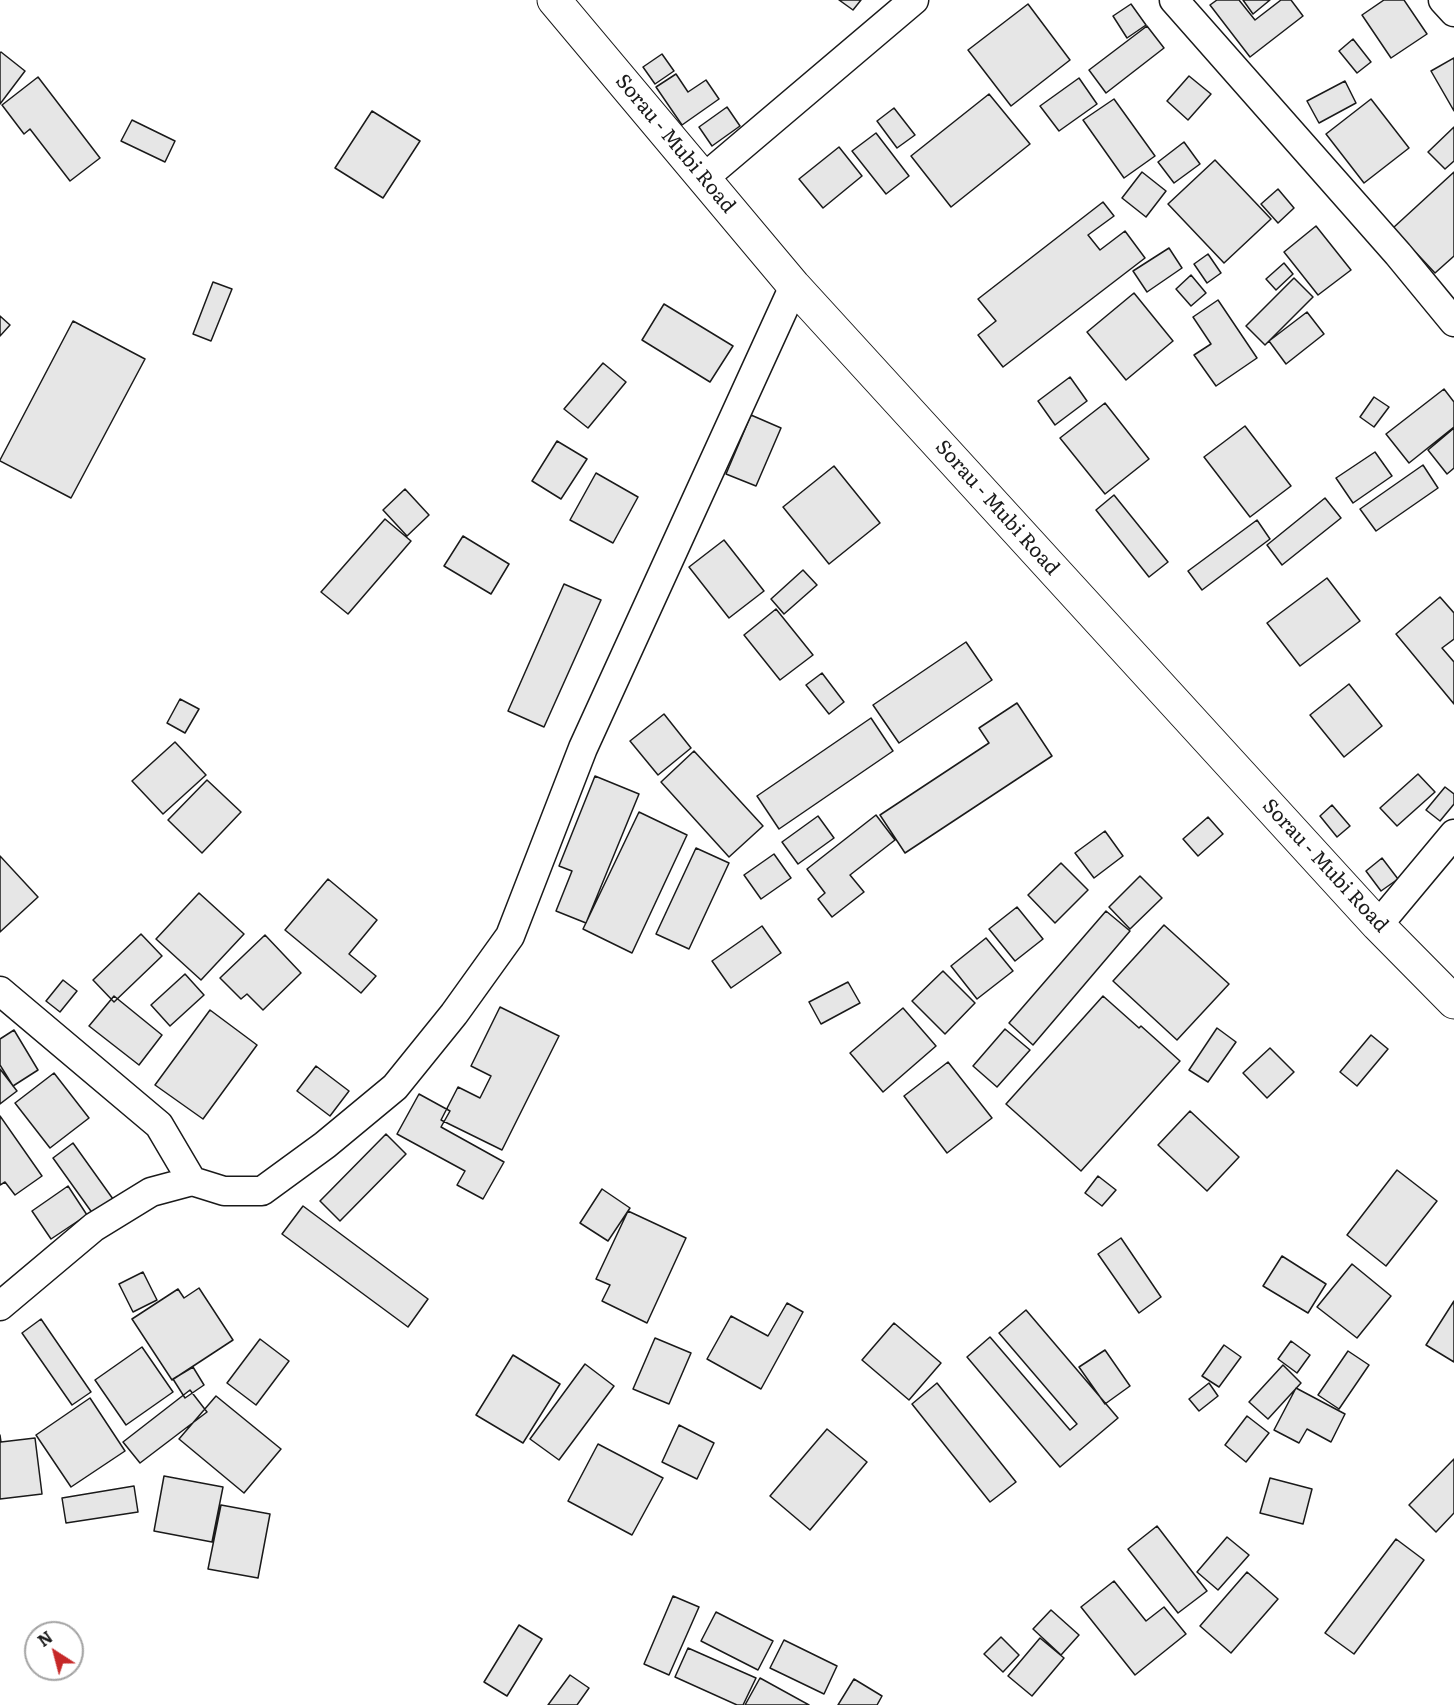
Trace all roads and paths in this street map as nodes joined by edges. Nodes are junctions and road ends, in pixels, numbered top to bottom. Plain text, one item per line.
1 (554, 0) edge
2 (914, 0) edge
3 (1174, 0) edge
4 (1443, 0) edge
5 (1454, 12) edge
6 (704, 178) junction
7 (794, 286) junction
8 (1454, 322) edge
9 (1454, 834) edge
10 (1378, 926) junction
11 (0, 991) edge
12 (1454, 1002) edge
13 (192, 1181) junction
14 (0, 1306) edge

1 - 6 main road, Sorau - Mubi Road
2 - 6 street
3 - 8 street
4 - 5 street
6 - 7 main road, Sorau - Mubi Road
7 - 10 main road, Sorau - Mubi Road
7 - 13 street
9 - 10 street
10 - 12 main road, Sorau - Mubi Road
11 - 13 street
13 - 14 street

